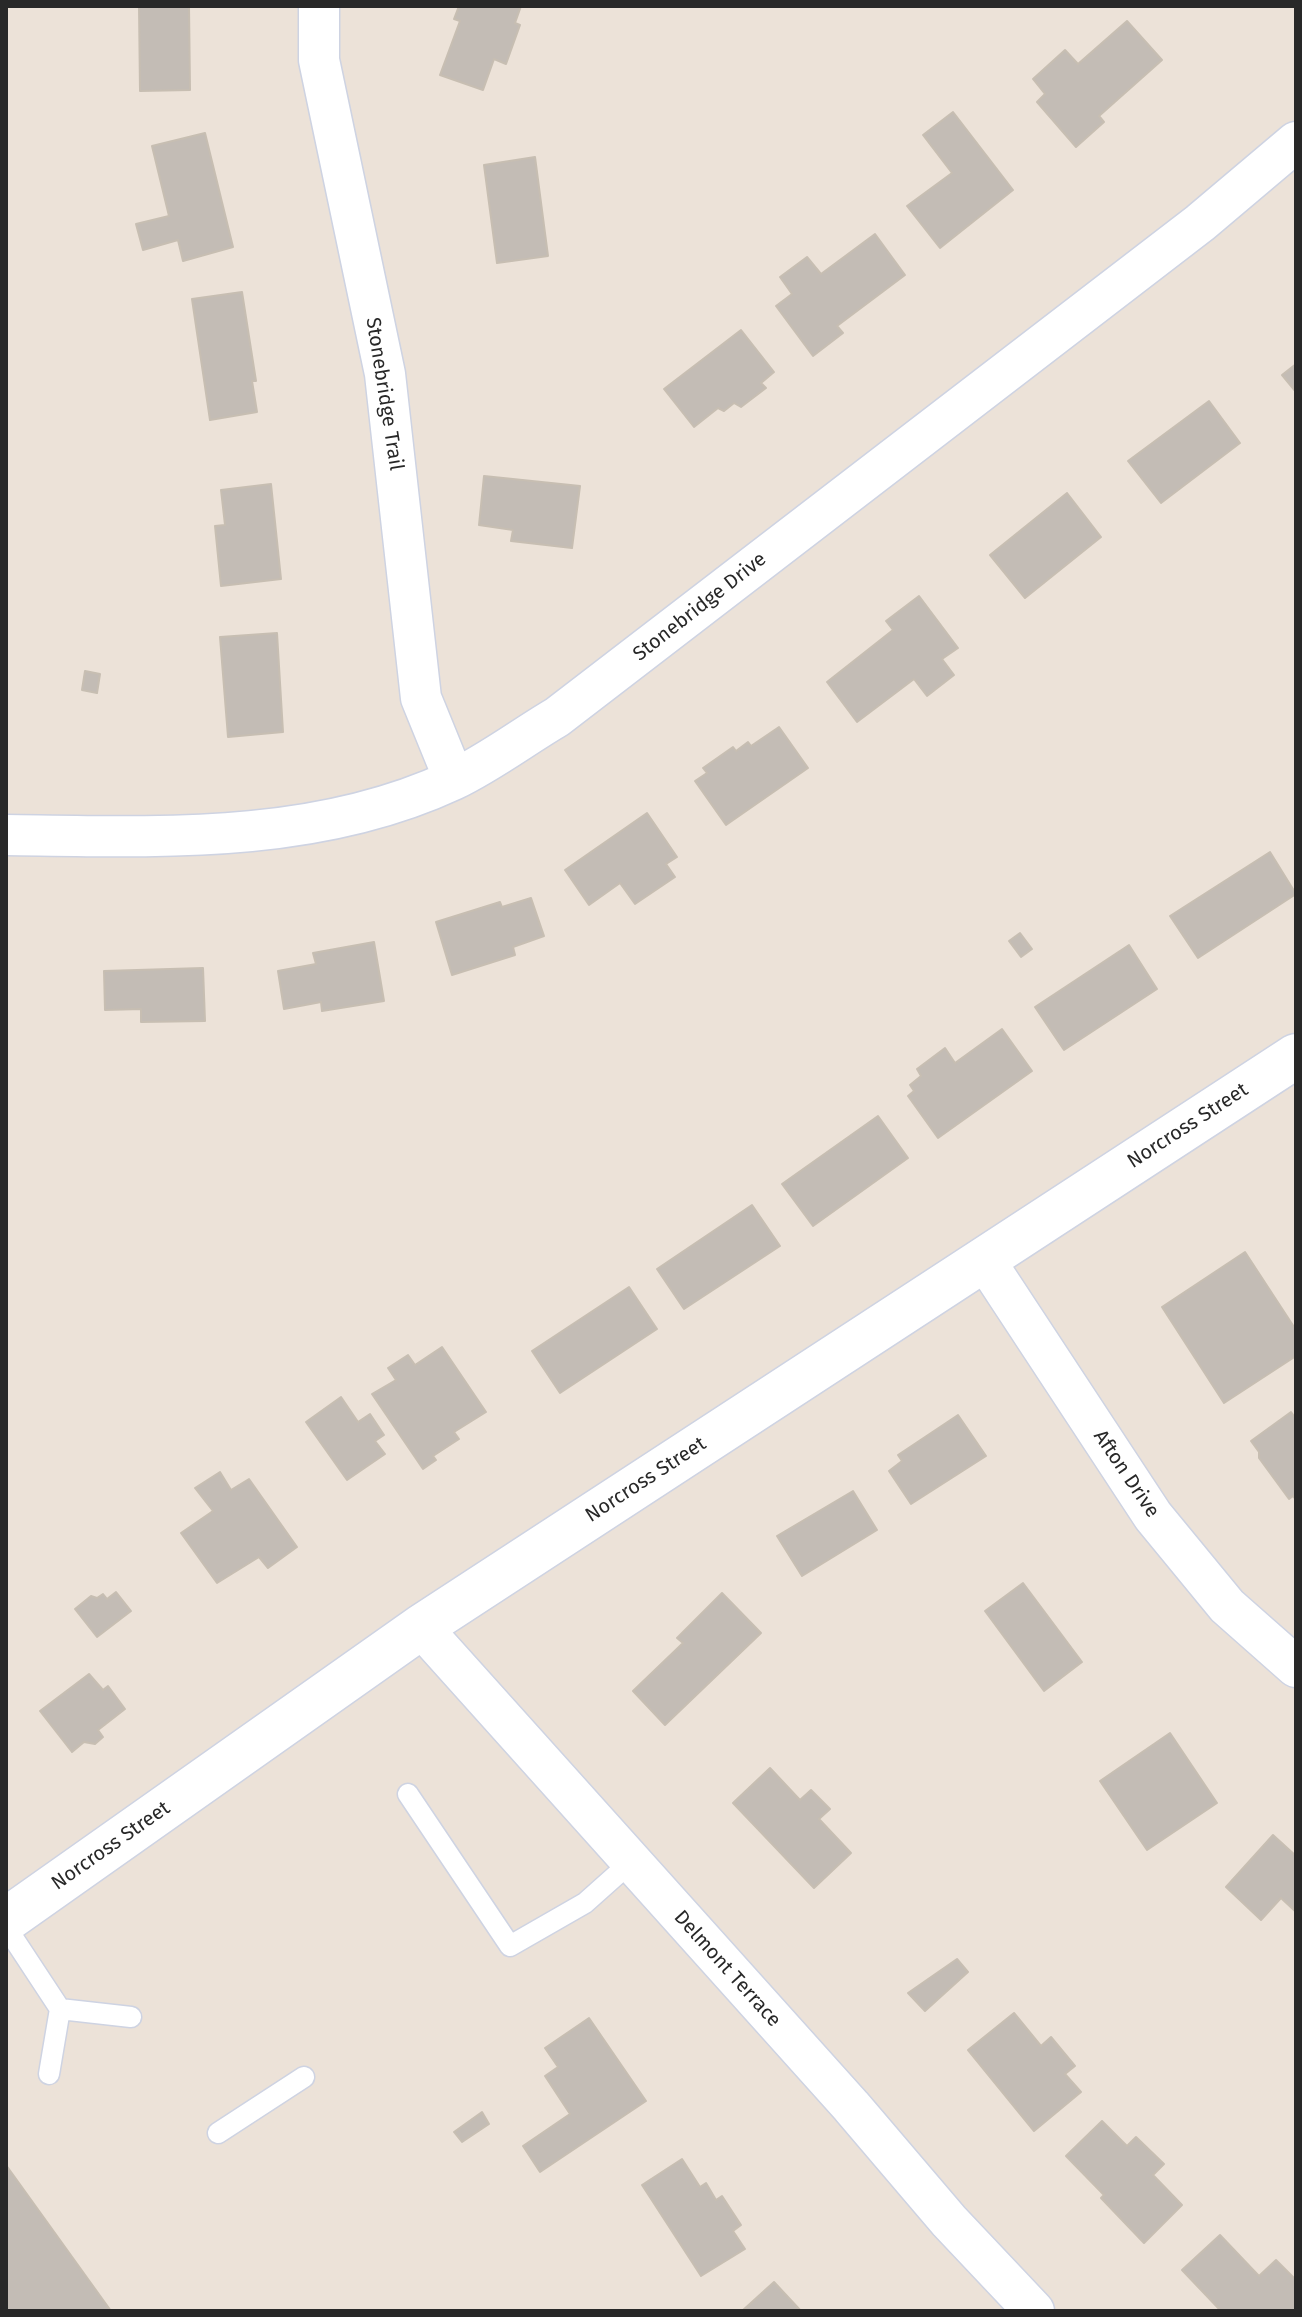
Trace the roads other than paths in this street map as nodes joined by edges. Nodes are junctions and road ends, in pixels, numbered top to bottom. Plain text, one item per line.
1 (319, 6) edge
2 (1296, 142) edge
3 (454, 779) junction
4 (6, 835) edge
5 (1296, 1056) edge
6 (984, 1259) junction
7 (421, 1627) junction
8 (1296, 1667) edge
9 (408, 1794) dead end
10 (631, 1862) junction
11 (6, 1920) edge
12 (6, 1927) edge
13 (60, 2009) junction
14 (131, 2017) dead end
15 (49, 2074) dead end
16 (304, 2077) dead end
17 (218, 2133) dead end
18 (1034, 2311) edge

1 - 3 street, Stonebridge Trail
2 - 3 street, Stonebridge Drive
3 - 4 street, Stonebridge Drive
5 - 6 street, Norcross Street
6 - 7 street, Norcross Street
6 - 8 street, Afton Drive
7 - 10 street, Delmont Terrace
7 - 11 street, Norcross Street
9 - 10 lane
10 - 18 street, Delmont Terrace
12 - 13 lane
13 - 14 lane
13 - 15 lane
16 - 17 lane

